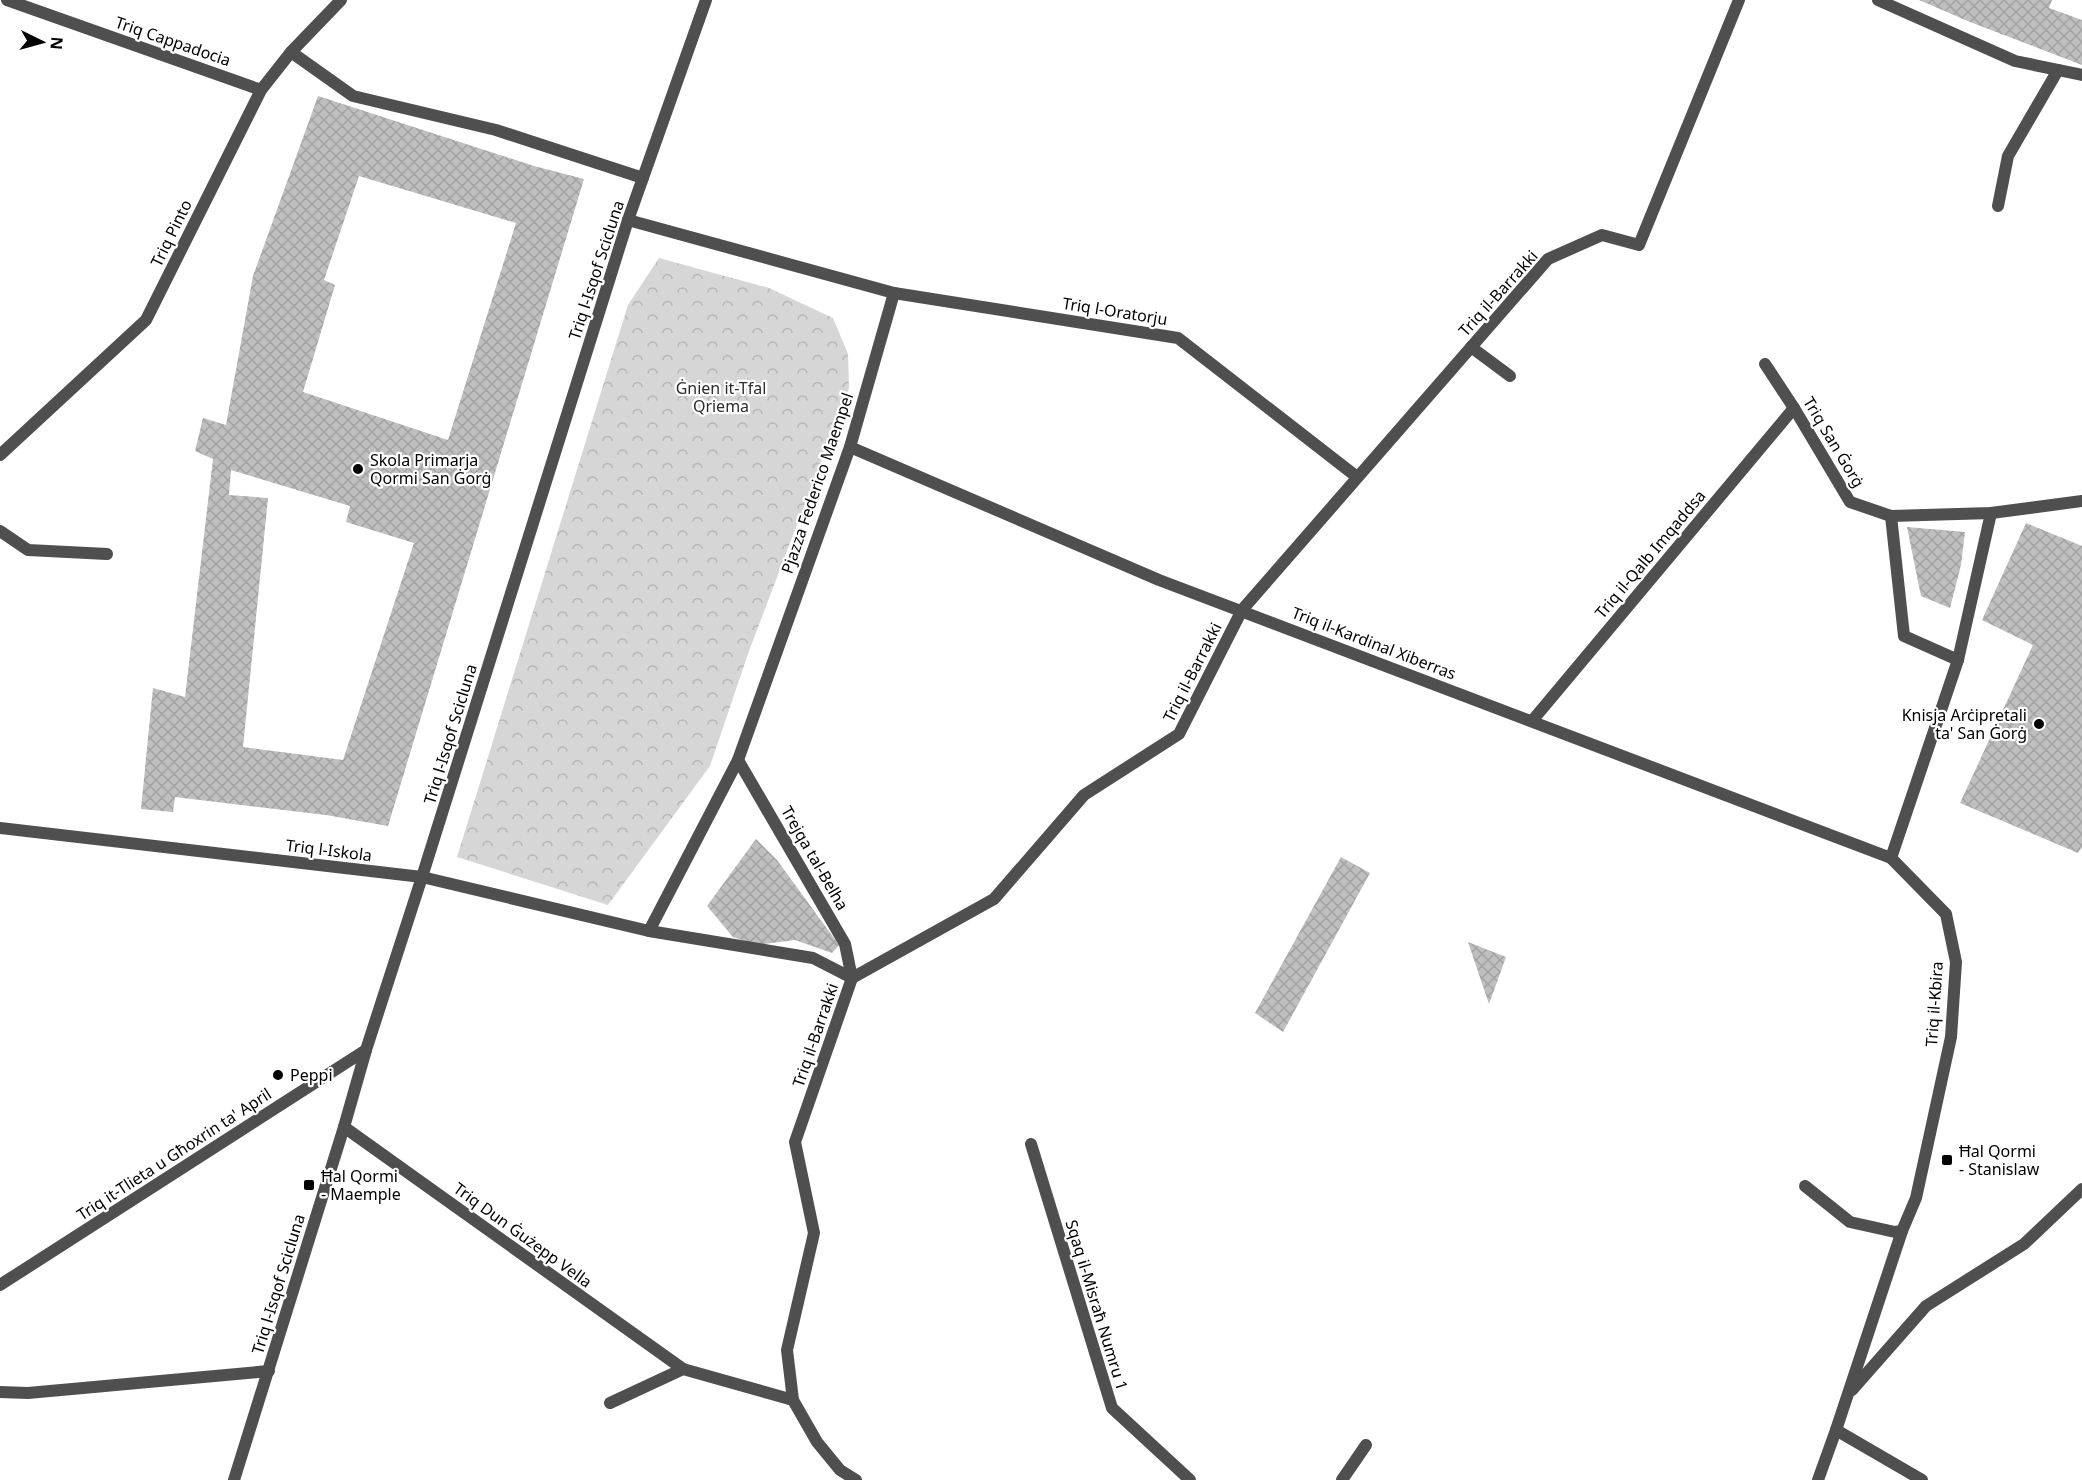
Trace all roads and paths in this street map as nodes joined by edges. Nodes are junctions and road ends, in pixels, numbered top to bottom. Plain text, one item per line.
1 (7, 0) edge
2 (341, 0) edge
3 (706, 0) edge
4 (1739, 0) edge
5 (1878, 0) edge
6 (291, 52) junction
7 (2058, 69) junction
8 (2082, 75) edge
9 (261, 90) junction
10 (643, 178) junction
11 (1998, 206) dead end
12 (628, 220) junction
13 (894, 293) junction
14 (1472, 347) junction
15 (1765, 364) dead end
16 (1510, 376) dead end
17 (1794, 408) junction
18 (850, 447) junction
19 (0, 455) edge
20 (1357, 477) junction
21 (2082, 501) edge
22 (1991, 513) junction
23 (1891, 516) junction
24 (0, 531) edge
25 (107, 554) dead end
26 (1242, 610) junction
27 (1958, 660) junction
28 (1532, 721) junction
29 (738, 760) junction
30 (0, 828) edge
31 (1891, 858) junction
32 (423, 877) junction
33 (649, 932) junction
34 (852, 978) junction
35 (366, 1050) junction
36 (344, 1127) junction
37 (1031, 1144) dead end
38 (1805, 1186) dead end
39 (2082, 1189) edge
40 (1902, 1231) junction
41 (0, 1285) edge
42 (683, 1369) junction
43 (269, 1371) junction
44 (0, 1392) edge
45 (1848, 1395) junction
46 (794, 1400) junction
47 (610, 1403) dead end
48 (1836, 1430) junction
49 (1366, 1445) dead end
50 (234, 1480) edge
51 (856, 1480) edge
52 (1190, 1480) edge
53 (1342, 1480) edge
54 (1818, 1480) edge
55 (1922, 1480) edge

1 - 9 street, Triq Cappadocia
2 - 6 street, Triq Pinto
3 - 10 street, Triq l-Isqof Scicluna
4 - 14 street, Triq il-Barrakki
5 - 7 street
6 - 9 street, Triq Pinto
6 - 10 street
7 - 8 street
7 - 11 street
9 - 19 street, Triq Pinto
10 - 12 street, Triq l-Isqof Scicluna
12 - 13 street
12 - 32 street, Triq l-Isqof Scicluna
13 - 18 street, Pjazza Federico Maempel
13 - 20 street, Triq l-Oratorju
14 - 16 street
14 - 20 street, Triq il-Barrakki
15 - 17 street, Triq San Ġorġ
17 - 23 street, Triq San Ġorġ
17 - 28 street, Triq il-Qalb Imqaddsa
18 - 26 street, Triq il-Kardinal Xiberras
18 - 29 street, Pjazza Federico Maempel
20 - 26 street, Triq il-Barrakki
21 - 22 street, Triq San Ġorġ
22 - 23 street, Triq San Ġorġ
22 - 27 street
23 - 27 street
24 - 25 street
26 - 28 street, Triq il-Kardinal Xiberras
26 - 34 street, Triq il-Barrakki
27 - 31 street
28 - 31 street, Triq il-Kardinal Xiberras
29 - 33 street, Pjazza Federico Maempel
29 - 34 street, Trejqa tal-Belha
30 - 32 street, Triq l-Iskola
31 - 40 street, Triq il-Kbira
32 - 33 street, Triq l-Iskola
32 - 35 street, Triq l-Isqof Scicluna
33 - 34 street, Triq l-Iskola
34 - 46 street, Triq il-Barrakki
35 - 36 street, Triq l-Isqof Scicluna
35 - 41 street, Triq it-Tlieta u Għoxrin ta' April
36 - 42 street, Triq Dun Ġużepp Vella
36 - 43 street, Triq l-Isqof Scicluna
37 - 52 street, Sqaq il-Misraħ Numru 1
38 - 40 street
39 - 45 street
40 - 45 street, Triq il-Kbira
42 - 46 street, Triq Dun Ġużepp Vella
42 - 47 street
43 - 44 street
43 - 50 street, Triq l-Isqof Scicluna
45 - 48 street, Triq il-Kbira
46 - 51 street, Triq il-Barrakki
48 - 54 street, Triq il-Kbira
48 - 55 street
49 - 53 street

